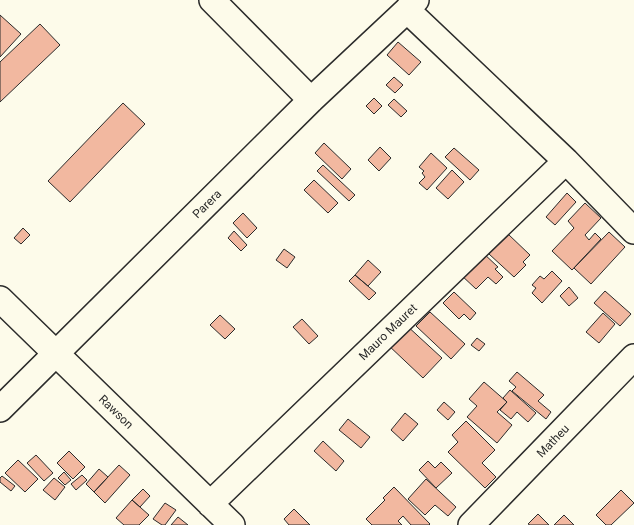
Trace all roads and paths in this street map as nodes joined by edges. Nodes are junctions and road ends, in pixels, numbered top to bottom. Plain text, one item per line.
1 (212, 0) edge
2 (412, 5) edge
3 (311, 100) junction
4 (566, 161) junction
5 (634, 231) edge
6 (0, 299) edge
7 (56, 354) junction
8 (634, 357) edge
9 (0, 410) edge
10 (210, 504) junction
11 (232, 525) edge
12 (472, 525) edge

1 - 3 street
2 - 3 street, Parera
2 - 4 street
3 - 7 street, Parera
4 - 5 street
4 - 10 street, Mauro Mauret
6 - 7 street, Rawson
7 - 9 street, Parera
7 - 10 street, Rawson
8 - 12 street, Matheu
10 - 11 street, Rawson

